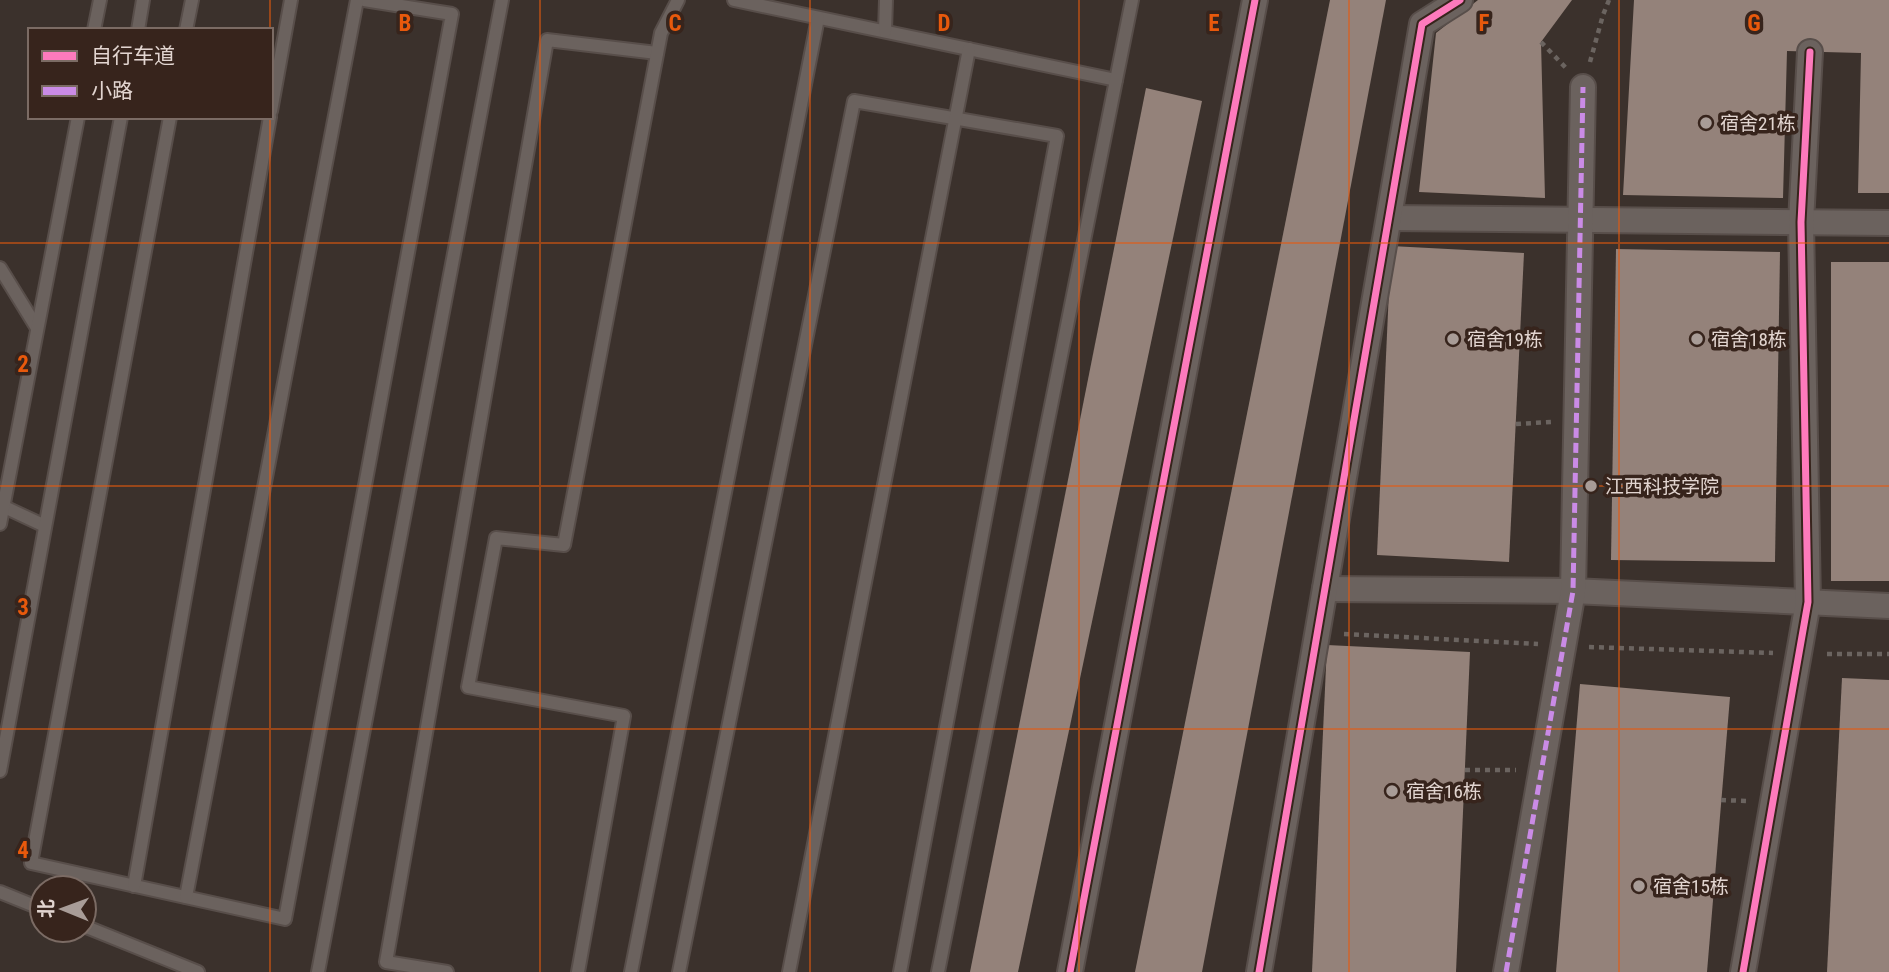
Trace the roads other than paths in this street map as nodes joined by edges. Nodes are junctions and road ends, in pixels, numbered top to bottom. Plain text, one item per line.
1 (100, 0) edge
2 (143, 0) edge
3 (192, 0) edge
4 (291, 0) edge
5 (357, 0) edge
6 (364, 0) edge
7 (502, 0) edge
8 (678, 0) edge
9 (734, 0) edge
10 (886, 0) edge
11 (1132, 0) edge
12 (1255, 0) edge
13 (1460, 0) edge
14 (818, 18) junction
15 (94, 28) edge
16 (138, 28) edge
17 (186, 28) edge
18 (885, 31) junction
19 (969, 49) junction
20 (1810, 52) dead end
21 (657, 53) junction
22 (1116, 80) junction
23 (1583, 87) road end
24 (273, 100) edge
25 (955, 118) junction
26 (78, 119) edge
27 (121, 119) edge
28 (170, 119) edge
29 (270, 119) edge
30 (1389, 218) junction
31 (1581, 220) junction
32 (1801, 222) junction
33 (1889, 223) edge
34 (0, 268) edge
35 (37, 328) junction
36 (2, 506) edge
37 (0, 524) edge
38 (45, 526) junction
39 (1325, 589) junction
40 (1573, 591) junction
41 (1808, 602) junction
42 (1889, 606) edge
43 (0, 771) edge
44 (134, 886) junction
45 (0, 892) edge
46 (186, 897) junction
47 (28, 903) edge
48 (98, 932) edge
49 (198, 972) edge
50 (318, 972) edge
51 (447, 972) edge
52 (578, 972) edge
53 (631, 972) edge
54 (679, 972) edge
55 (789, 972) edge
56 (900, 972) edge
57 (938, 972) edge
58 (1070, 972) edge
59 (1259, 972) edge
60 (1506, 972) edge
61 (1743, 972) edge

1 - 15 lane
2 - 16 lane
3 - 17 lane
4 - 24 lane
5 - 46 lane
6 - 46 lane
7 - 50 lane
8 - 21 lane
9 - 14 lane
10 - 18 lane
11 - 22 lane
12 - 58 street
13 - 30 street
14 - 18 lane
14 - 53 lane
18 - 19 lane
19 - 22 lane
19 - 25 lane
20 - 32 street
21 - 51 lane
21 - 52 lane
22 - 57 lane
23 - 31 street
25 - 54 lane
25 - 55 lane
25 - 56 lane
26 - 35 lane
27 - 38 lane
28 - 44 lane
29 - 44 lane
30 - 31 street
30 - 39 street
31 - 32 street
31 - 40 street
32 - 33 street
32 - 41 street
34 - 35 lane
35 - 36 lane
36 - 37 lane
36 - 38 lane
38 - 43 lane
39 - 40 street
39 - 59 street
40 - 41 street
40 - 60 street
41 - 42 street
41 - 61 street
44 - 46 lane
45 - 47 lane
48 - 49 lane

